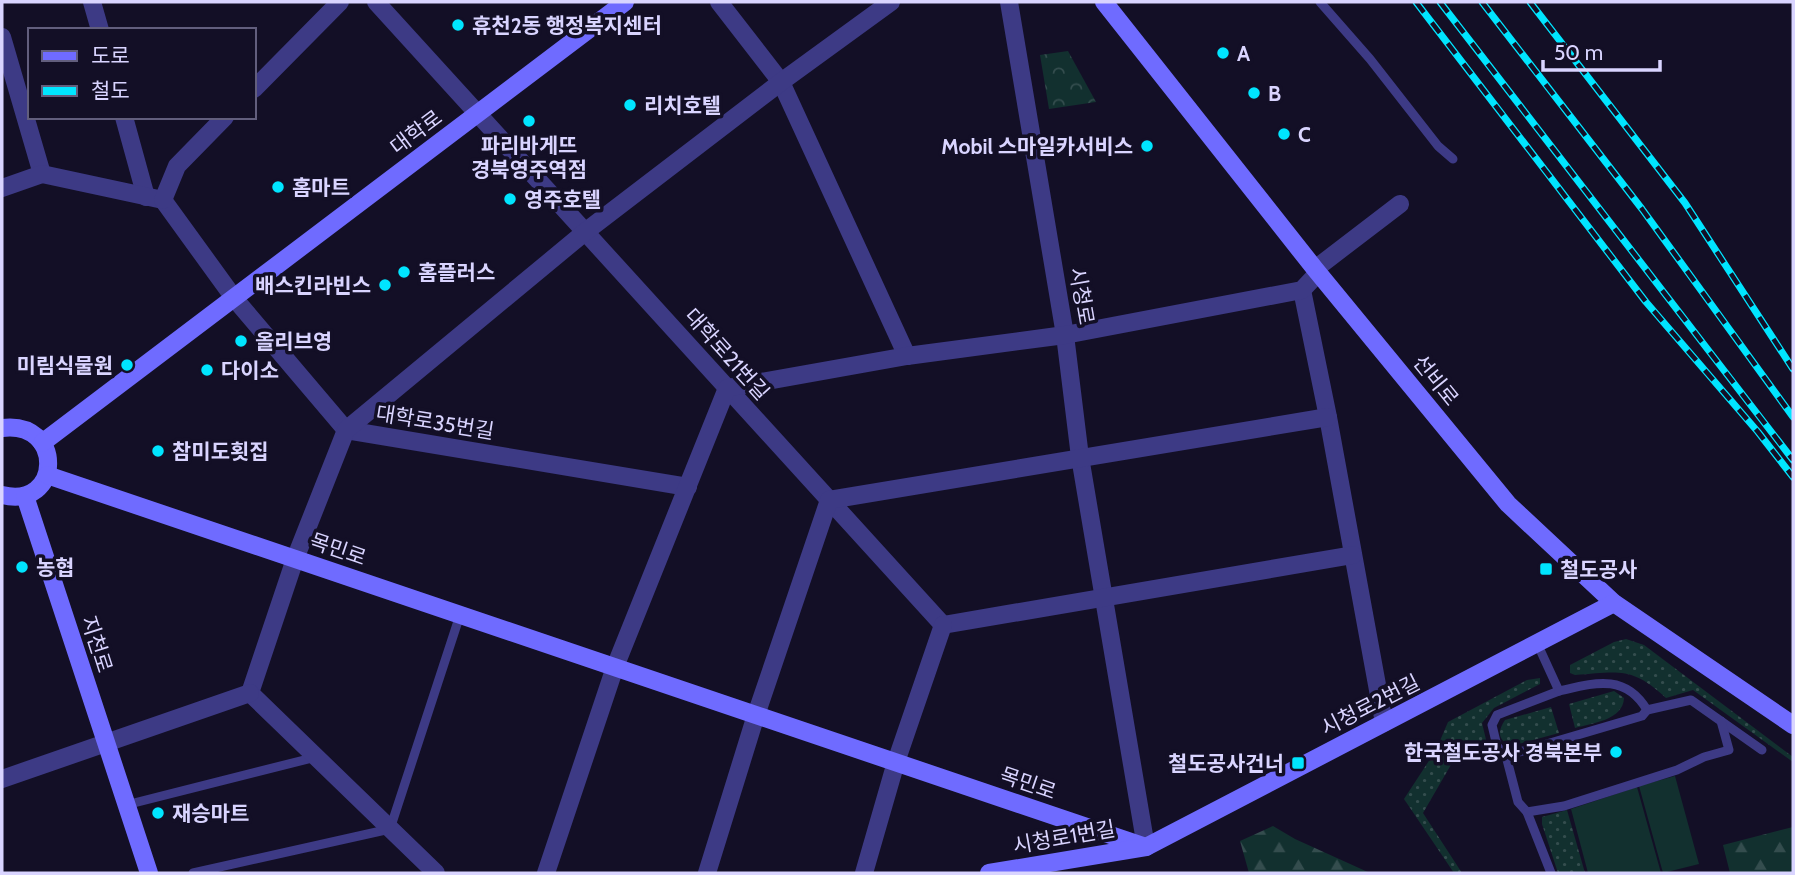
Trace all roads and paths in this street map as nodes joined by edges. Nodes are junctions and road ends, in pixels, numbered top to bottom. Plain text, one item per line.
1 (92, 2) edge
2 (340, 2) edge
3 (376, 2) edge
4 (625, 2) edge
5 (719, 2) edge
6 (891, 2) edge
7 (1009, 2) edge
8 (1104, 2) edge
9 (1320, 2) edge
10 (99, 28) edge
11 (2, 37) edge
12 (781, 82) junction
13 (256, 87) edge
14 (478, 113) junction
15 (125, 119) edge
16 (223, 119) edge
17 (1453, 159) dead end
18 (42, 174) junction
19 (2, 188) edge
20 (155, 199) junction
21 (1400, 204) dead end
22 (585, 232) junction
23 (1317, 271) junction
24 (1302, 290) junction
25 (234, 298) junction
26 (1065, 335) junction
27 (907, 356) junction
28 (727, 388) junction
29 (1328, 417) junction
30 (2, 426) edge
31 (346, 430) junction
32 (42, 443) junction
33 (1080, 457) junction
34 (47, 475) junction
35 (688, 487) junction
36 (2, 495) edge
37 (24, 496) junction
38 (829, 500) junction
39 (1353, 555) junction
40 (295, 559) junction
41 (1104, 599) junction
42 (1614, 603) junction
43 (460, 615) junction
44 (943, 625) junction
45 (1538, 643) junction
46 (615, 667) junction
47 (1559, 691) junction
48 (250, 693) junction
49 (1647, 710) junction
50 (756, 715) junction
51 (1721, 721) junction
52 (1384, 723) junction
53 (1793, 725) edge
54 (105, 742) junction
55 (1762, 750) dead end
56 (1506, 755) junction
57 (316, 757) junction
58 (896, 762) junction
59 (2, 779) edge
60 (126, 806) junction
61 (1527, 812) junction
62 (390, 829) junction
63 (1146, 846) junction
64 (149, 873) edge
65 (193, 873) edge
66 (436, 873) edge
67 (545, 873) edge
68 (707, 873) edge
69 (864, 873) edge
70 (989, 873) edge
71 (1551, 873) edge

1 - 10 street
2 - 13 street
3 - 14 street, 대학로21번길
4 - 14 main road, 대학로
5 - 12 street
6 - 12 street
7 - 26 street, 시청로
8 - 23 main road, 선비로
9 - 17 lane
11 - 18 street
12 - 22 street
12 - 27 street
14 - 22 street, 대학로21번길
14 - 25 main road, 대학로
15 - 20 street
16 - 20 street
18 - 19 street
18 - 20 street
20 - 25 street
21 - 23 street
22 - 28 street, 대학로21번길
22 - 31 street
23 - 24 street
23 - 42 main road, 선비로
24 - 26 street
24 - 29 street
25 - 31 street, 대학로35번길
25 - 32 main road, 대학로
26 - 27 street
26 - 33 street, 시청로
27 - 28 street
28 - 35 street
28 - 38 street, 대학로21번길
29 - 33 street
29 - 39 street
30 - 32 main road
31 - 35 street, 대학로35번길
31 - 40 street
32 - 34 main road
33 - 38 street
33 - 41 street, 시청로
34 - 37 main road
34 - 40 main road, 목민로
35 - 46 street
36 - 37 main road
37 - 54 main road, 지천로
38 - 44 street, 대학로21번길
38 - 50 street
39 - 41 street
39 - 52 street
40 - 43 main road, 목민로
40 - 48 street
41 - 44 street
41 - 63 street, 시청로
42 - 45 main road, 시청로2번길
42 - 53 main road, 선비로
43 - 46 main road, 목민로
43 - 62 lane
44 - 58 street
45 - 47 lane
45 - 52 main road, 시청로2번길
46 - 50 main road, 목민로
46 - 67 street
47 - 49 lane
47 - 56 lane
48 - 54 street
48 - 57 street
49 - 51 lane
49 - 56 lane
50 - 58 main road, 목민로
50 - 68 street
51 - 55 lane
51 - 61 lane
52 - 63 main road, 시청로2번길
54 - 59 street
54 - 60 main road, 지천로
56 - 61 lane
57 - 60 lane
57 - 62 street
58 - 63 main road, 목민로
58 - 69 street
60 - 64 main road, 지천로
61 - 71 lane
62 - 65 lane
62 - 66 street
63 - 70 main road, 시청로1번길

